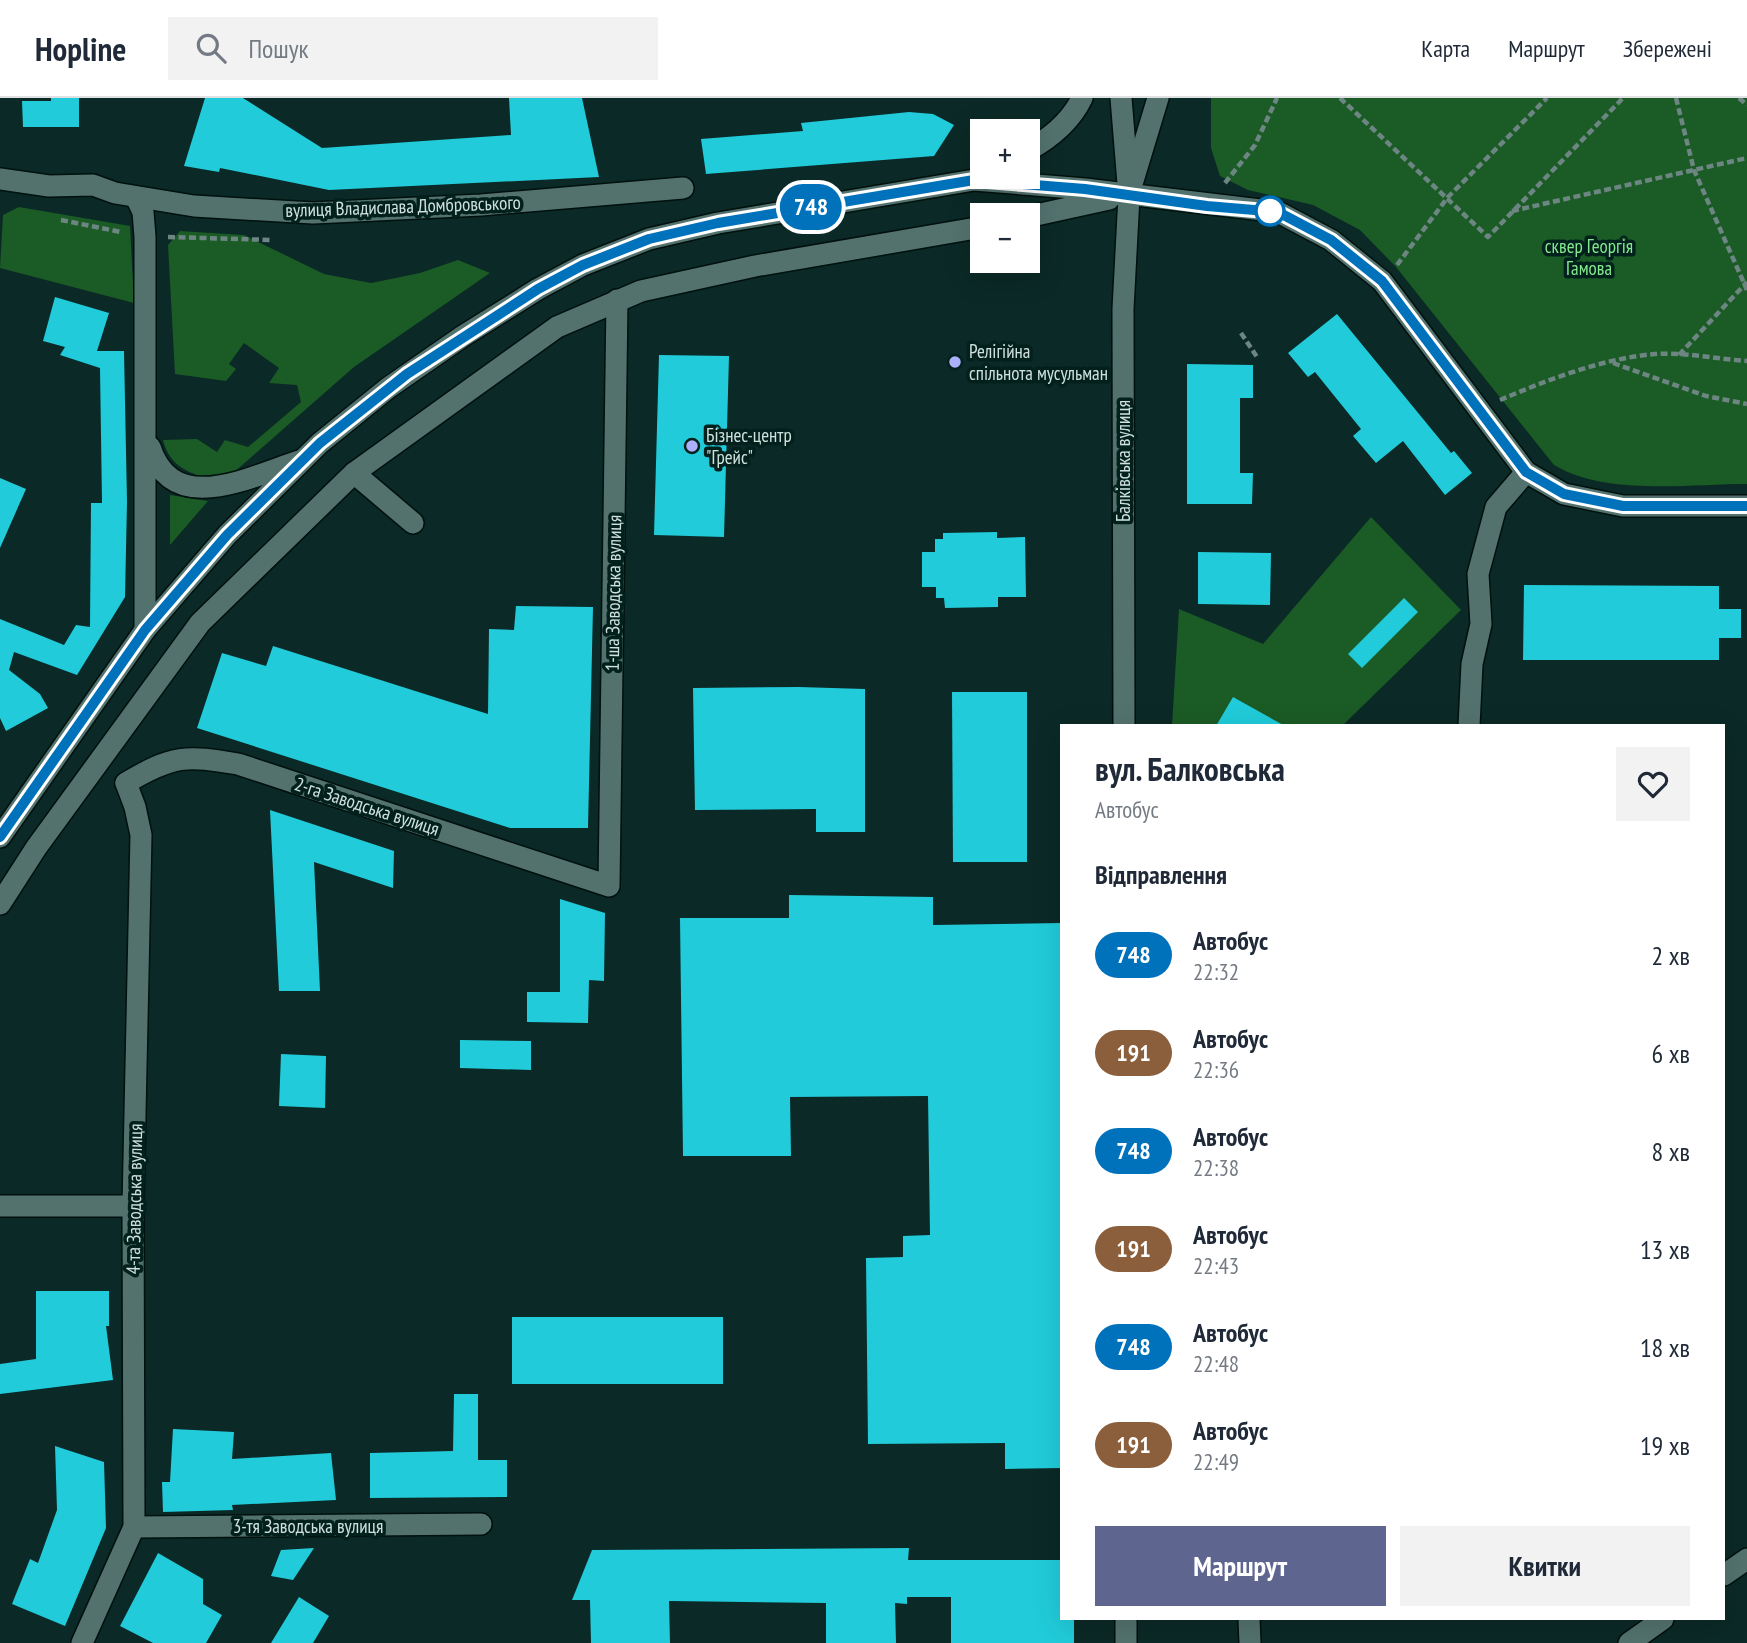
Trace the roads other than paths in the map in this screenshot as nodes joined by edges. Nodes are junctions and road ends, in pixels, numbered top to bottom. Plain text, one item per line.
1 (1082, 98) edge
2 (1121, 98) edge
3 (1158, 98) edge
4 (1040, 144) edge
5 (0, 179) edge
6 (970, 179) edge
7 (1040, 184) edge
8 (683, 188) dead end
9 (1129, 196) junction
10 (136, 197) junction
11 (1040, 214) edge
12 (970, 229) edge
13 (617, 300) junction
14 (147, 439) junction
15 (304, 459) junction
16 (1526, 472) junction
17 (354, 473) junction
18 (1747, 506) edge
19 (413, 523) dead end
20 (145, 630) junction
21 (1124, 724) edge
22 (1469, 724) edge
23 (90, 775) junction
24 (126, 783) junction
25 (0, 837) edge
26 (609, 886) joint
27 (0, 904) edge
28 (0, 1206) edge
29 (133, 1206) junction
30 (481, 1524) dead end
31 (134, 1527) junction
32 (1747, 1559) edge
33 (1725, 1574) edge
34 (1126, 1620) edge
35 (1249, 1620) edge
36 (1662, 1620) edge
37 (82, 1643) edge
38 (1126, 1643) edge
39 (1250, 1643) edge
40 (1629, 1643) edge

1 - 4 street
2 - 9 street, Балківська вулиця
3 - 9 street, Балківська вулиця
5 - 10 street, вулиця Владислава Домбровського
6 - 15 street
7 - 9 street
8 - 10 street, вулиця Владислава Домбровського
9 - 11 street
9 - 16 street
9 - 21 street, Балківська вулиця
10 - 14 street
12 - 13 street
13 - 17 street
13 - 26 street, 1-ша Заводська вулиця
14 - 15 street
14 - 20 street
15 - 20 street
16 - 18 street
16 - 22 street
17 - 19 street
17 - 23 street
20 - 25 street
23 - 24 street
23 - 27 street
24 - 26 street, 2-га Заводська вулиця
24 - 29 street, 4-та Заводська вулиця
28 - 29 street
29 - 31 street, 4-та Заводська вулиця
30 - 31 street, 3-тя Заводська вулиця
31 - 37 street, 4-та Заводська вулиця
32 - 33 street
34 - 38 street
35 - 39 street
36 - 40 street

